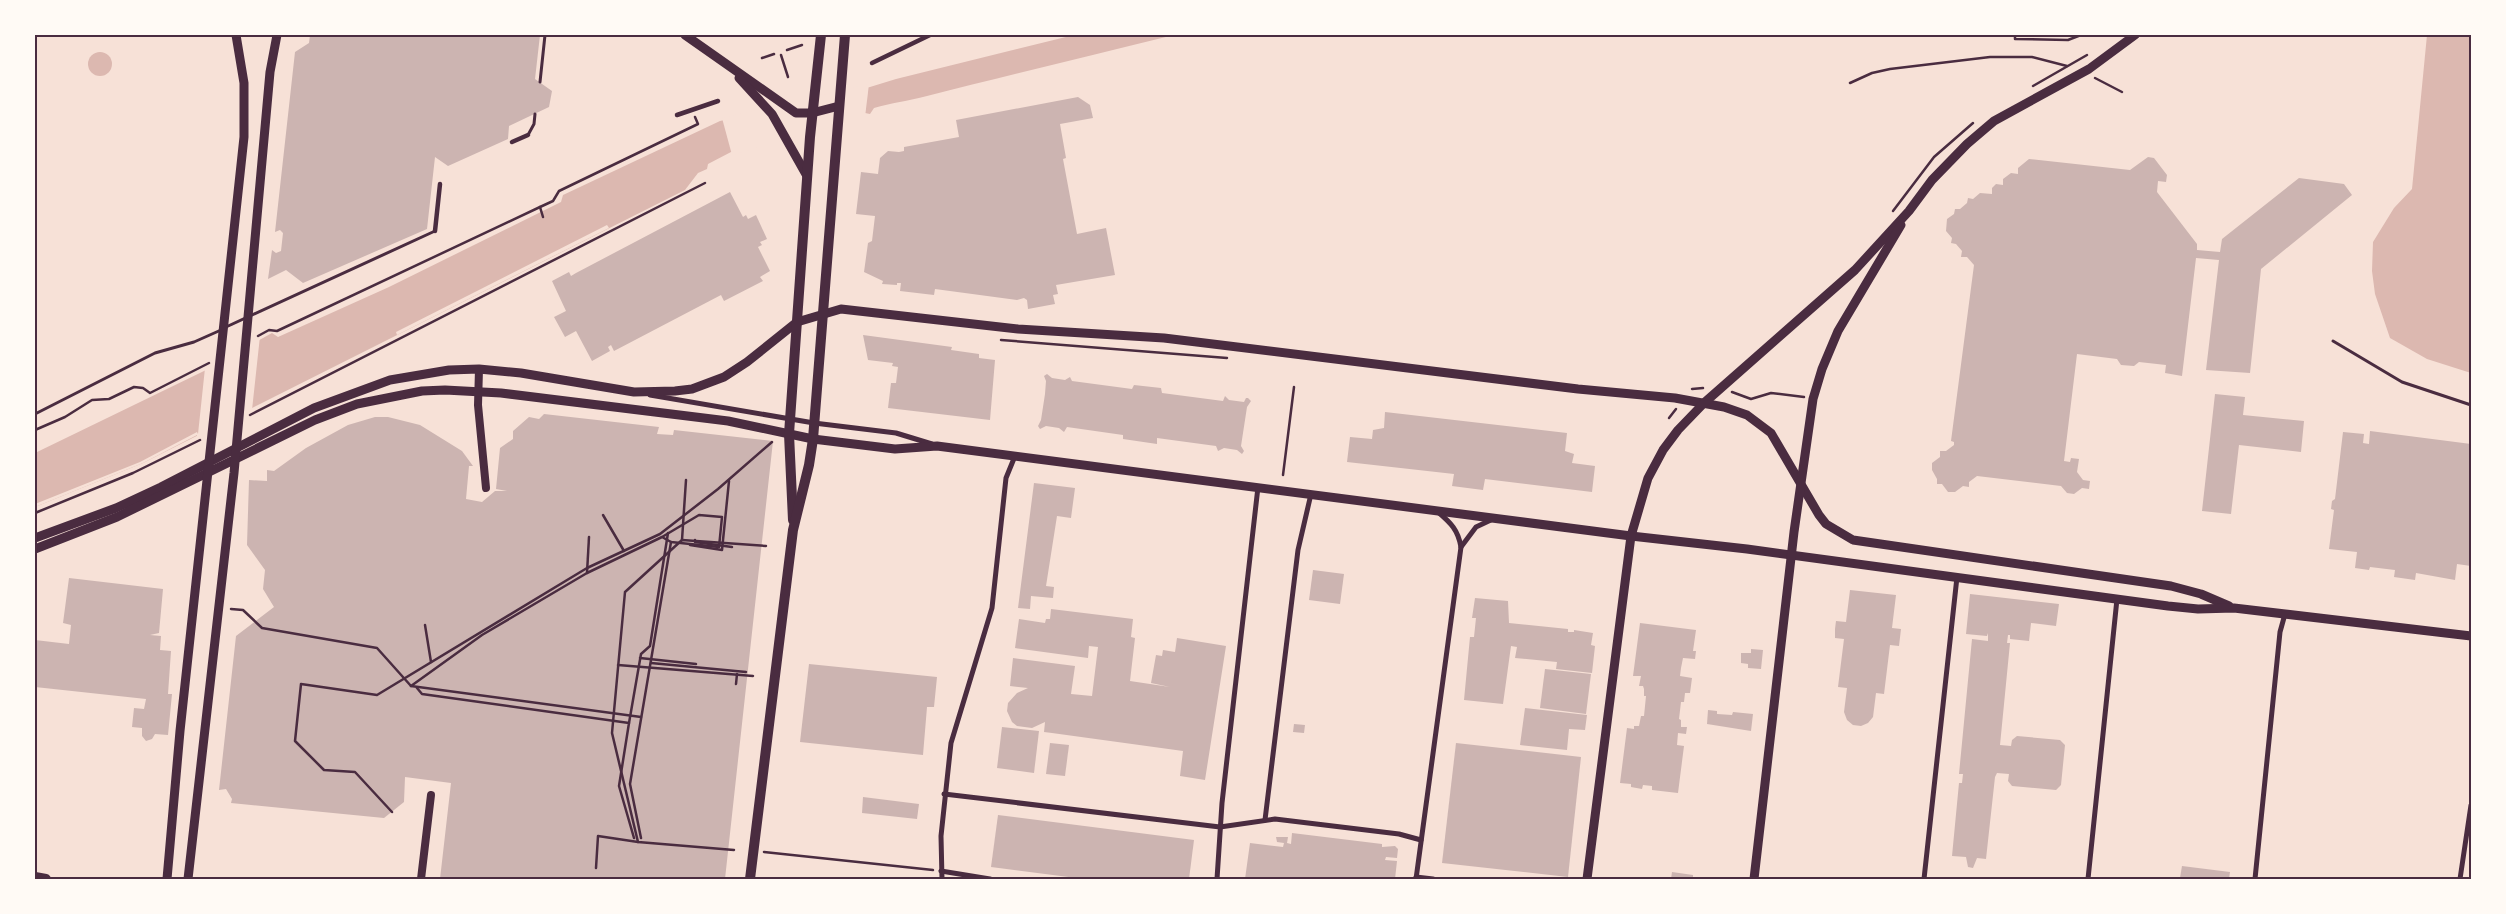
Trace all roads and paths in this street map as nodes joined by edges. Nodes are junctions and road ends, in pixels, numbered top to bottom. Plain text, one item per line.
1 (236, 35) edge
2 (277, 35) edge
3 (545, 35) edge
4 (685, 35) edge
5 (845, 35) edge
6 (930, 35) edge
7 (2015, 35) edge
8 (2081, 35) edge
9 (2135, 35) edge
10 (821, 40) edge
11 (802, 45) dead end
12 (787, 50) dead end
13 (774, 54) dead end
14 (781, 55) dead end
15 (762, 58) dead end
16 (872, 63) dead end
17 (730, 68) junction
18 (2077, 70) dead end
19 (2090, 75) dead end
20 (788, 76) dead end
21 (540, 82) dead end
22 (1850, 83) dead end
23 (2122, 92) dead end
24 (718, 101) dead end
25 (839, 106) junction
26 (812, 113) junction
27 (535, 114) dead end
28 (677, 115) dead end
29 (695, 117) dead end
30 (528, 135) joint
31 (512, 142) dead end
32 (807, 176) junction
33 (705, 182) dead end
34 (440, 184) dead end
35 (540, 207) junction
36 (1909, 211) junction
37 (543, 217) dead end
38 (435, 231) joint
39 (823, 315) junction
40 (797, 322) junction
41 (256, 337) dead end
42 (998, 339) dead end
43 (2333, 341) dead end
44 (388, 347) dead end
45 (218, 358) dead end
46 (1235, 359) dead end
47 (479, 370) junction
48 (1294, 387) dead end
49 (478, 391) junction
50 (634, 392) junction
51 (1804, 398) dead end
52 (1751, 399) dead end
53 (1704, 403) junction
54 (2471, 405) edge
55 (1674, 409) dead end
56 (35, 414) edge
57 (1669, 418) dead end
58 (790, 419) junction
59 (814, 423) junction
60 (35, 430) edge
61 (789, 434) junction
62 (813, 439) junction
63 (773, 441) dead end
64 (937, 446) junction
65 (1015, 456) junction
66 (1283, 475) dead end
67 (729, 479) junction
68 (686, 480) dead end
69 (1258, 487) junction
70 (1801, 487) junction
71 (486, 488) dead end
72 (1311, 494) junction
73 (1435, 510) junction
74 (603, 515) dead end
75 (1496, 518) junction
76 (669, 527) junction
77 (793, 530) junction
78 (1631, 536) junction
79 (589, 537) dead end
80 (662, 537) junction
81 (35, 538) edge
82 (682, 540) junction
83 (695, 540) junction
84 (666, 542) junction
85 (671, 542) junction
86 (766, 546) dead end
87 (732, 547) dead end
88 (1461, 547) junction
89 (35, 549) edge
90 (624, 551) junction
91 (1792, 555) junction
92 (587, 573) junction
93 (1957, 576) junction
94 (2117, 598) junction
95 (231, 608) dead end
96 (2234, 608) junction
97 (2285, 614) junction
98 (425, 625) dead end
99 (2471, 636) edge
100 (640, 658) junction
101 (431, 662) junction
102 (651, 663) junction
103 (618, 664) junction
104 (696, 664) dead end
105 (746, 672) dead end
106 (737, 674) junction
107 (752, 676) dead end
108 (409, 677) junction
109 (736, 684) dead end
110 (411, 686) junction
111 (641, 717) junction
112 (629, 723) junction
113 (944, 794) junction
114 (431, 795) dead end
115 (2471, 805) edge
116 (392, 812) dead end
117 (1265, 820) junction
118 (1220, 827) junction
119 (634, 838) dead end
120 (641, 838) dead end
121 (1421, 840) junction
122 (638, 842) junction
123 (734, 850) dead end
124 (763, 852) dead end
125 (596, 868) dead end
126 (928, 870) dead end
127 (940, 871) junction
128 (35, 878) edge
129 (1416, 878) edge
130 (46, 879) edge
131 (167, 879) edge
132 (188, 879) edge
133 (421, 879) edge
134 (750, 879) edge
135 (942, 879) edge
136 (990, 879) edge
137 (1217, 879) edge
138 (1433, 879) edge
139 (1587, 879) edge
140 (1754, 879) edge
141 (1924, 879) edge
142 (2088, 879) edge
143 (2255, 879) edge
144 (2460, 879) edge

1 - 131 main road
2 - 132 main road
3 - 21 lane
4 - 17 main road
5 - 25 main road
6 - 16 street
7 - 8 path
9 - 36 main road
10 - 26 main road
11 - 12 path
13 - 15 path
14 - 20 path
17 - 26 main road
17 - 32 main road
18 - 22 path
19 - 23 path
24 - 28 street
25 - 26 main road
25 - 39 main road
26 - 32 main road
27 - 30 lane
29 - 35 path
30 - 31 street
32 - 40 main road
33 - 44 path
34 - 38 street
35 - 37 path
35 - 41 path
36 - 53 main road
36 - 70 main road
38 - 56 lane
39 - 40 main road
39 - 53 main road
39 - 59 main road
40 - 50 main road
40 - 58 main road
42 - 46 path
43 - 54 lane
45 - 60 path
47 - 49 street
47 - 50 main road
47 - 81 main road
48 - 66 path
49 - 61 main road
49 - 71 street
49 - 89 main road
50 - 58 street
51 - 52 path
53 - 70 main road
53 - 78 main road
55 - 57 path
58 - 59 street
58 - 61 main road
59 - 62 main road
59 - 64 street
61 - 62 main road
61 - 77 main road
62 - 64 main road
62 - 77 main road
63 - 67 path
64 - 65 main road
65 - 69 main road
65 - 113 street
67 - 76 path
67 - 84 path
68 - 82 path
69 - 72 main road
69 - 118 street
70 - 91 main road
70 - 96 main road
72 - 73 main road
72 - 117 street
73 - 75 main road
73 - 88 street
74 - 90 path
75 - 78 main road
75 - 88 street
76 - 84 path
76 - 90 path
77 - 134 main road
78 - 91 main road
78 - 139 main road
79 - 92 path
80 - 85 path
80 - 85 path
80 - 92 path
82 - 83 path
82 - 103 path
83 - 86 path
83 - 87 path
84 - 100 path
85 - 102 path
88 - 121 street
90 - 101 path
91 - 93 main road
91 - 140 main road
92 - 110 path
93 - 94 main road
93 - 141 street
94 - 96 main road
94 - 142 street
95 - 110 path
96 - 97 main road
97 - 99 main road
97 - 143 street
98 - 101 path
100 - 104 path
100 - 112 path
101 - 108 path
102 - 105 path
102 - 111 path
103 - 106 path
103 - 122 path
106 - 107 path
106 - 109 path
108 - 112 path
108 - 116 path
110 - 111 path
111 - 120 path
112 - 119 path
113 - 118 street
113 - 127 street
114 - 133 street
115 - 144 street
117 - 118 street
117 - 121 street
118 - 137 street
121 - 129 street
122 - 123 path
122 - 125 path
124 - 126 path
127 - 135 street
127 - 136 street
128 - 130 main road
129 - 138 street

